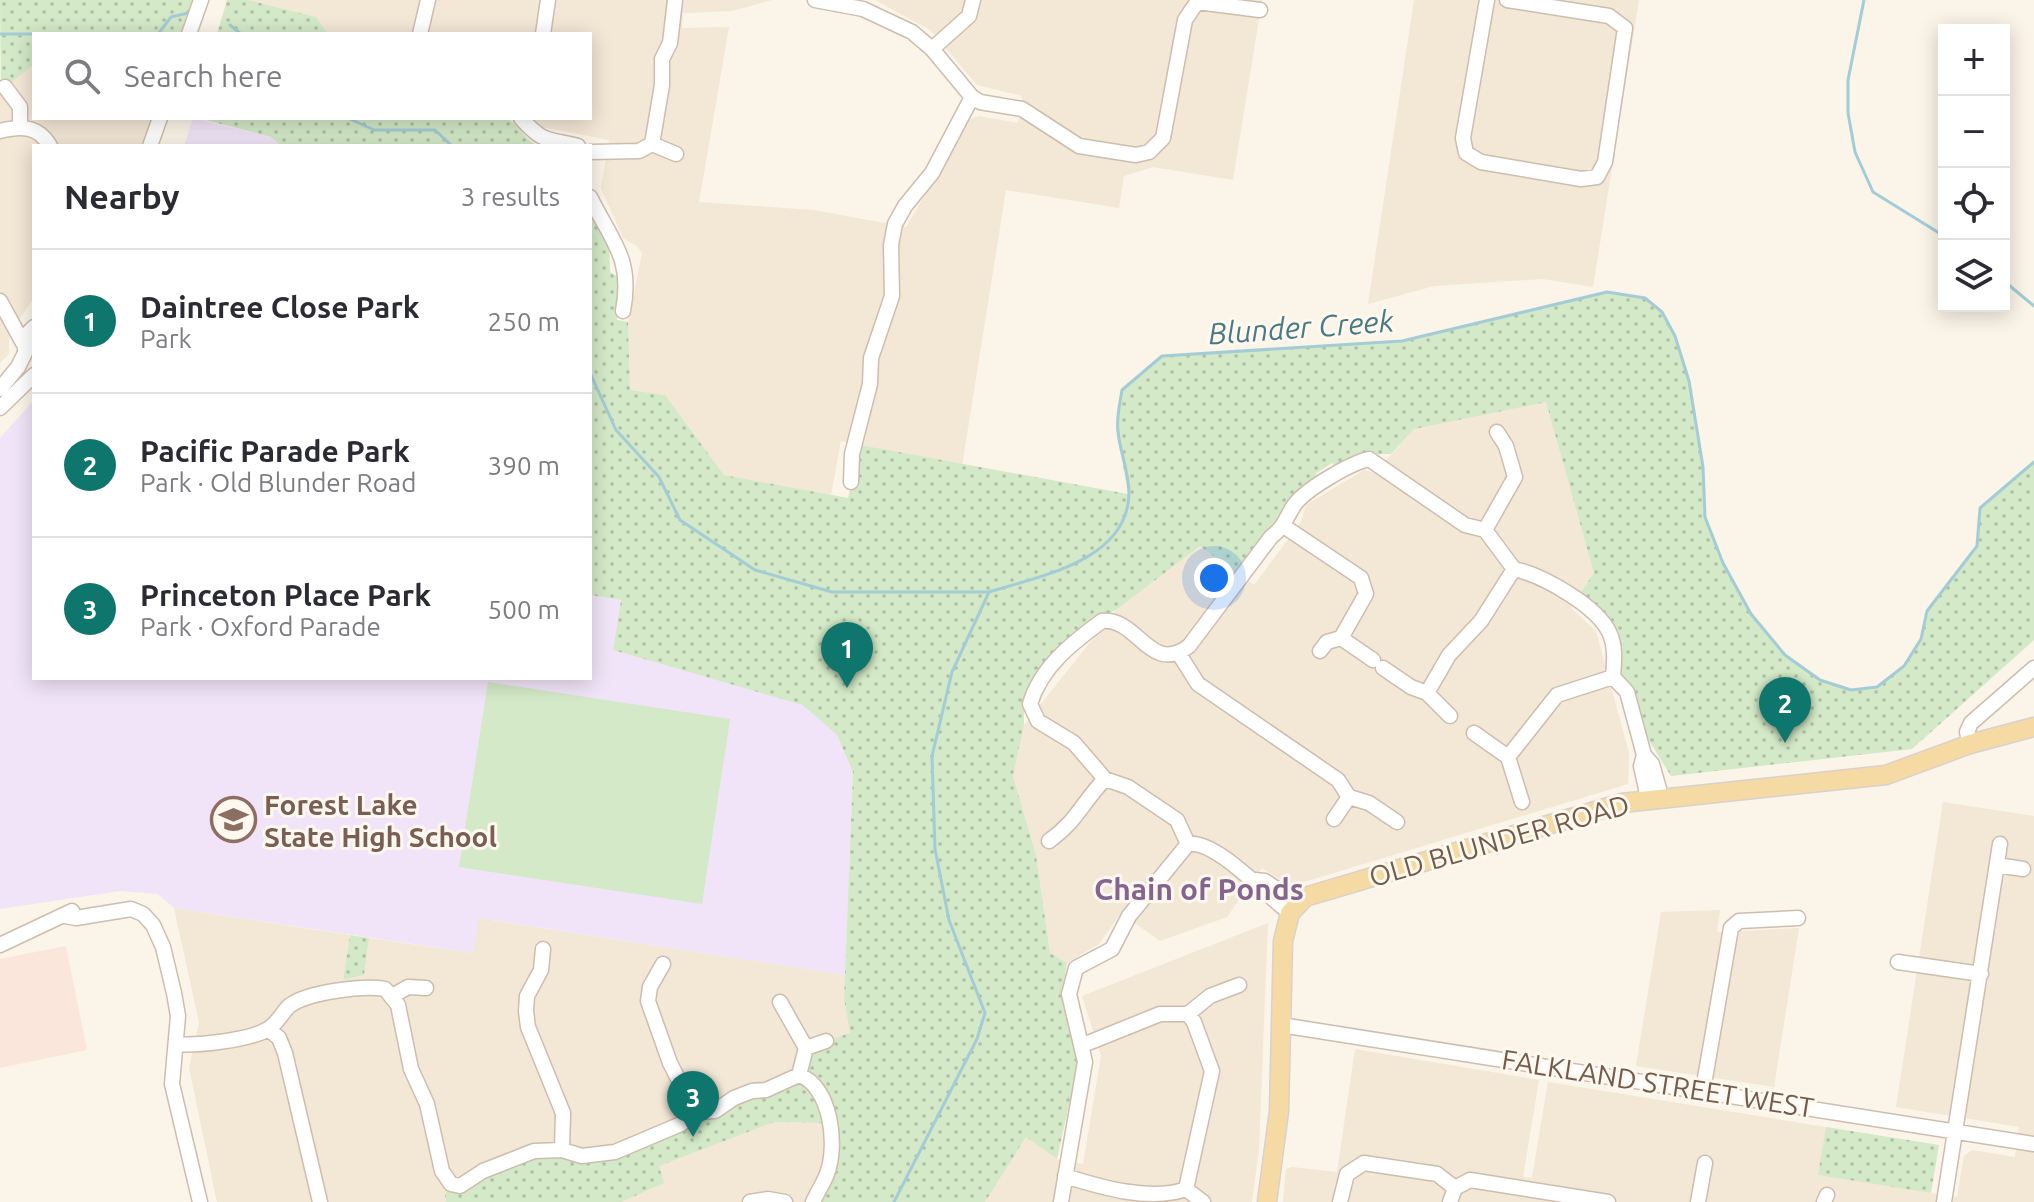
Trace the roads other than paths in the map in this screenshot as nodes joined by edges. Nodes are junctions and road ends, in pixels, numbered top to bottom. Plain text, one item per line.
1 (201, 0) edge
2 (428, 0) edge
3 (548, 0) edge
4 (675, 0) edge
5 (815, 0) edge
6 (973, 0) edge
7 (1487, 0) edge
8 (1507, 0) edge
9 (1197, 1) edge
10 (1260, 10) dead end
11 (190, 32) edge
12 (420, 32) edge
13 (543, 32) edge
14 (932, 49) junction
15 (5, 87) dead end
16 (972, 97) junction
17 (159, 120) edge
18 (522, 120) edge
19 (20, 126) junction
20 (0, 131) edge
21 (48, 144) edge
22 (151, 144) edge
23 (570, 144) edge
24 (652, 144) junction
25 (592, 152) edge
26 (676, 154) dead end
27 (592, 201) edge
28 (0, 300) edge
29 (623, 311) dead end
30 (32, 324) edge
31 (32, 333) edge
32 (27, 353) edge
33 (32, 377) edge
34 (0, 389) edge
35 (0, 408) edge
36 (1497, 432) dead end
37 (851, 482) dead end
38 (1285, 527) junction
39 (1485, 530) junction
40 (1514, 569) junction
41 (1341, 638) junction
42 (1320, 651) dead end
43 (1179, 654) junction
44 (2034, 668) edge
45 (1613, 677) junction
46 (1427, 693) junction
47 (1450, 716) dead end
48 (2034, 727) edge
49 (1474, 733) dead end
50 (2000, 738) junction
51 (2034, 739) edge
52 (1970, 744) junction
53 (1508, 757) junction
54 (1105, 779) junction
55 (1349, 797) junction
56 (1654, 797) junction
57 (1522, 802) dead end
58 (1334, 819) dead end
59 (1397, 822) dead end
60 (1049, 841) dead end
61 (1188, 844) junction
62 (2000, 844) dead end
63 (1997, 865) junction
64 (2023, 869) dead end
65 (1294, 908) junction
66 (1798, 918) dead end
67 (26, 933) junction
68 (0, 938) edge
69 (0, 945) edge
70 (543, 949) dead end
71 (1898, 962) dead end
72 (663, 964) dead end
73 (1981, 974) junction
74 (1239, 985) dead end
75 (426, 988) dead end
76 (394, 995) junction
77 (780, 1002) dead end
78 (1188, 1014) junction
79 (1281, 1025) junction
80 (268, 1029) junction
81 (826, 1041) dead end
82 (176, 1044) junction
83 (1083, 1045) junction
84 (806, 1048) junction
85 (799, 1075) junction
86 (1703, 1090) junction
87 (695, 1112) junction
88 (1955, 1131) junction
89 (2034, 1144) edge
90 (562, 1150) junction
91 (1705, 1163) dead end
92 (1065, 1176) junction
93 (1186, 1189) junction
94 (1452, 1195) edge
95 (1565, 1198) edge
96 (200, 1202) edge
97 (320, 1202) edge
98 (750, 1202) edge
99 (785, 1202) edge
100 (813, 1202) edge
101 (1061, 1202) edge
102 (1203, 1202) edge
103 (1267, 1202) edge
104 (1340, 1202) edge
105 (1608, 1202) edge
106 (1698, 1202) edge
107 (1944, 1202) edge

1 - 11 street
2 - 12 street
3 - 13 street
4 - 24 street
5 - 14 street
6 - 14 street
7 - 8 street
9 - 10 street
9 - 16 street
14 - 16 street
15 - 19 street
16 - 37 street
17 - 22 street
18 - 23 street
19 - 20 street
19 - 21 street
24 - 25 street
24 - 26 street
27 - 29 street
28 - 30 street
28 - 32 street
31 - 32 street
32 - 34 street
33 - 35 street
36 - 39 street
38 - 39 street
38 - 41 street
38 - 43 street
39 - 40 street
40 - 45 street
40 - 46 street
41 - 42 street
41 - 46 street
43 - 54 street
43 - 55 street
44 - 52 street
45 - 53 street
45 - 56 street
46 - 47 street
48 - 50 main road, OLD BLUNDER ROAD
49 - 53 street
50 - 51 main road, OLD BLUNDER ROAD
50 - 52 main road, OLD BLUNDER ROAD
52 - 56 main road, OLD BLUNDER ROAD
53 - 57 street
54 - 60 street
54 - 61 street
55 - 58 street
55 - 59 street
56 - 65 main road, OLD BLUNDER ROAD
61 - 65 street
61 - 83 street
62 - 63 street
63 - 64 street
63 - 73 street
65 - 79 main road
66 - 86 street
67 - 68 street
67 - 69 street
67 - 82 street
70 - 90 street
71 - 73 street
72 - 87 street
73 - 88 street
74 - 78 street
75 - 76 street
76 - 80 street
76 - 90 street
77 - 84 street
78 - 83 street
78 - 93 street
79 - 86 street, FALKLAND STREET WEST
79 - 103 main road
80 - 82 street
80 - 97 street
81 - 84 street
82 - 96 street
83 - 92 street
84 - 85 street
85 - 87 street
85 - 100 street
86 - 88 street, FALKLAND STREET WEST
87 - 90 street
88 - 89 street, FALKLAND STREET WEST
88 - 107 street
91 - 106 street
92 - 93 street
92 - 101 street
93 - 102 street
94 - 95 street
94 - 104 street
95 - 105 street
98 - 99 street

